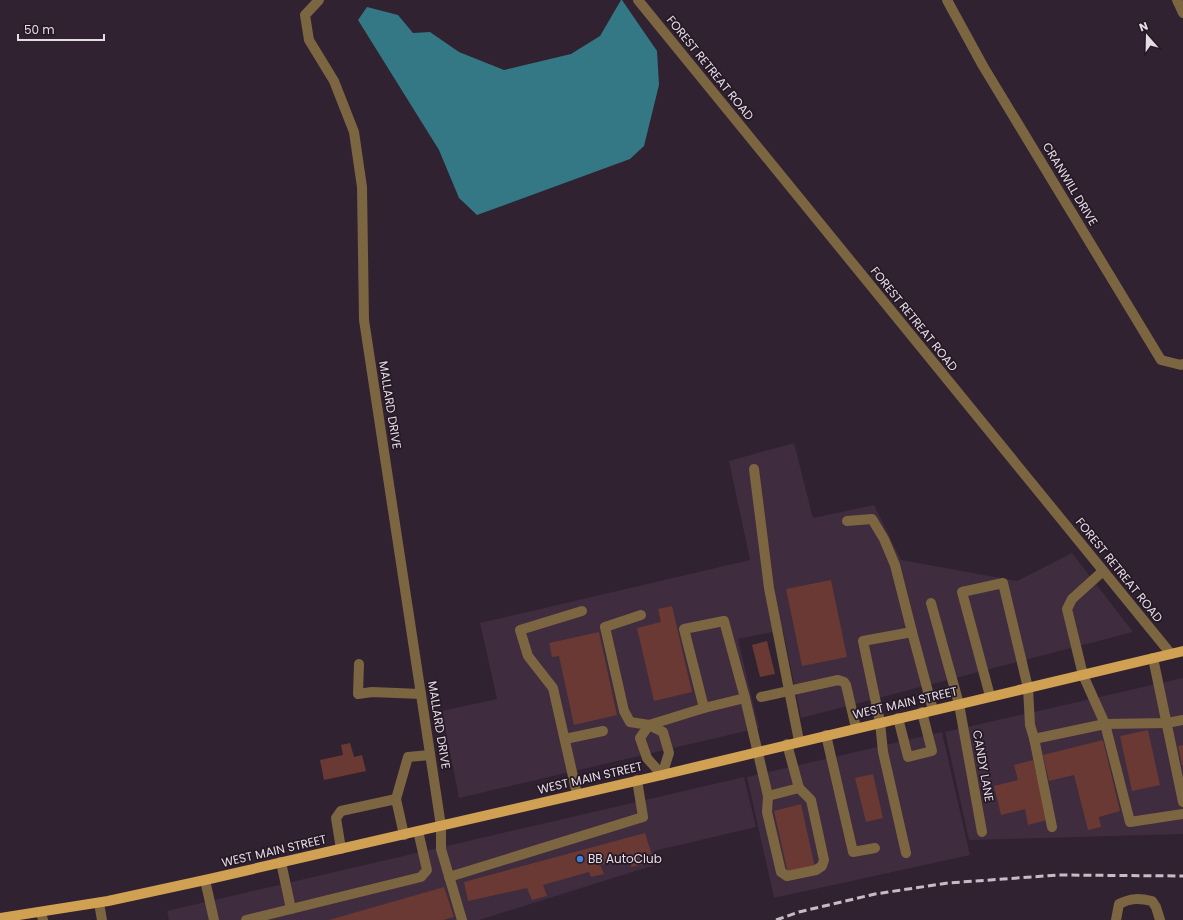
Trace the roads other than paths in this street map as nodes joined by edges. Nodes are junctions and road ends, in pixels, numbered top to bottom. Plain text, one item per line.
1 (319, 0) edge
2 (638, 0) edge
3 (948, 0) edge
4 (1177, 0) edge
5 (1183, 13) edge
6 (1183, 364) edge
7 (754, 469) dead end
8 (847, 522) dead end
9 (1103, 571) junction
10 (931, 603) dead end
11 (582, 611) dead end
12 (641, 615) dead end
13 (912, 632) junction
14 (1183, 651) edge
15 (1171, 654) junction
16 (1153, 658) junction
17 (359, 664) dead end
18 (1083, 675) junction
19 (1028, 688) junction
20 (789, 691) junction
21 (421, 694) junction
22 (990, 696) junction
23 (761, 697) dead end
24 (745, 698) junction
25 (959, 704) junction
26 (704, 708) junction
27 (933, 710) junction
28 (922, 712) junction
29 (898, 718) junction
30 (1183, 720) edge
31 (880, 722) junction
32 (1166, 723) junction
33 (1105, 724) junction
34 (650, 725) junction
35 (856, 728) junction
36 (603, 731) dead end
37 (826, 735) junction
38 (565, 739) junction
39 (1034, 739) junction
40 (799, 742) junction
41 (787, 744) junction
42 (756, 752) junction
43 (430, 755) junction
44 (662, 775) junction
45 (637, 780) junction
46 (799, 788) junction
47 (577, 794) junction
48 (768, 796) junction
49 (396, 799) junction
50 (1183, 802) edge
51 (1183, 814) edge
52 (441, 826) junction
53 (1052, 827) dead end
54 (418, 831) junction
55 (982, 832) dead end
56 (404, 834) junction
57 (875, 848) dead end
58 (341, 849) junction
59 (906, 854) dead end
60 (281, 862) junction
61 (450, 877) junction
62 (205, 880) junction
63 (99, 903) junction
64 (292, 909) junction
65 (42, 916) edge
66 (276, 917) edge
67 (0, 918) edge
68 (20, 918) edge
69 (102, 920) edge
70 (214, 920) edge
71 (246, 920) edge
72 (462, 920) edge
73 (1116, 920) edge
74 (1160, 920) edge

1 - 21 street, MALLARD DRIVE
2 - 9 street, FOREST RETREAT ROAD
3 - 6 street, CRANWILL DRIVE
4 - 5 street
7 - 20 street
8 - 13 street
9 - 15 street, FOREST RETREAT ROAD
9 - 18 street
10 - 25 street, CANDY LANE
11 - 38 street
12 - 34 street
13 - 27 street
13 - 31 street
14 - 15 main road, WEST MAIN STREET
15 - 16 main road, WEST MAIN STREET
16 - 18 main road, WEST MAIN STREET
16 - 32 street
17 - 21 street
18 - 19 main road, WEST MAIN STREET
18 - 33 street
19 - 22 main road, WEST MAIN STREET
19 - 22 street
19 - 39 street
20 - 23 street
20 - 35 street
20 - 40 street
21 - 43 street, MALLARD DRIVE
22 - 25 main road, WEST MAIN STREET
24 - 26 street
24 - 26 street
24 - 42 street
25 - 27 main road, WEST MAIN STREET
25 - 55 street, CANDY LANE
26 - 34 street
27 - 28 main road, WEST MAIN STREET
28 - 29 main road, WEST MAIN STREET
28 - 29 street
29 - 31 main road, WEST MAIN STREET
30 - 32 street
31 - 35 main road, WEST MAIN STREET
31 - 59 street
32 - 33 street
32 - 50 street
33 - 39 street
33 - 51 street
34 - 44 street
34 - 44 street
35 - 37 main road, WEST MAIN STREET
36 - 38 street
37 - 40 main road, WEST MAIN STREET
37 - 57 street
38 - 47 street
39 - 53 street
40 - 41 main road, WEST MAIN STREET
41 - 42 main road, WEST MAIN STREET
41 - 46 street
42 - 44 main road, WEST MAIN STREET
42 - 48 street
43 - 49 street
43 - 52 street, MALLARD DRIVE
44 - 45 main road, WEST MAIN STREET
45 - 47 main road, WEST MAIN STREET
45 - 61 street
46 - 48 street
46 - 48 street
47 - 52 main road, WEST MAIN STREET
49 - 56 street
49 - 58 street
52 - 54 main road, WEST MAIN STREET
52 - 61 street, MALLARD DRIVE
54 - 56 main road, WEST MAIN STREET
54 - 64 street
56 - 58 main road, WEST MAIN STREET
58 - 60 main road, WEST MAIN STREET
60 - 62 main road, WEST MAIN STREET
60 - 64 street
61 - 72 street, MALLARD DRIVE
62 - 63 main road, WEST MAIN STREET
62 - 70 street
63 - 65 main road, WEST MAIN STREET
63 - 69 street
64 - 66 street
65 - 68 main road, WEST MAIN STREET
66 - 71 street
67 - 68 main road, WEST MAIN STREET
73 - 74 street

